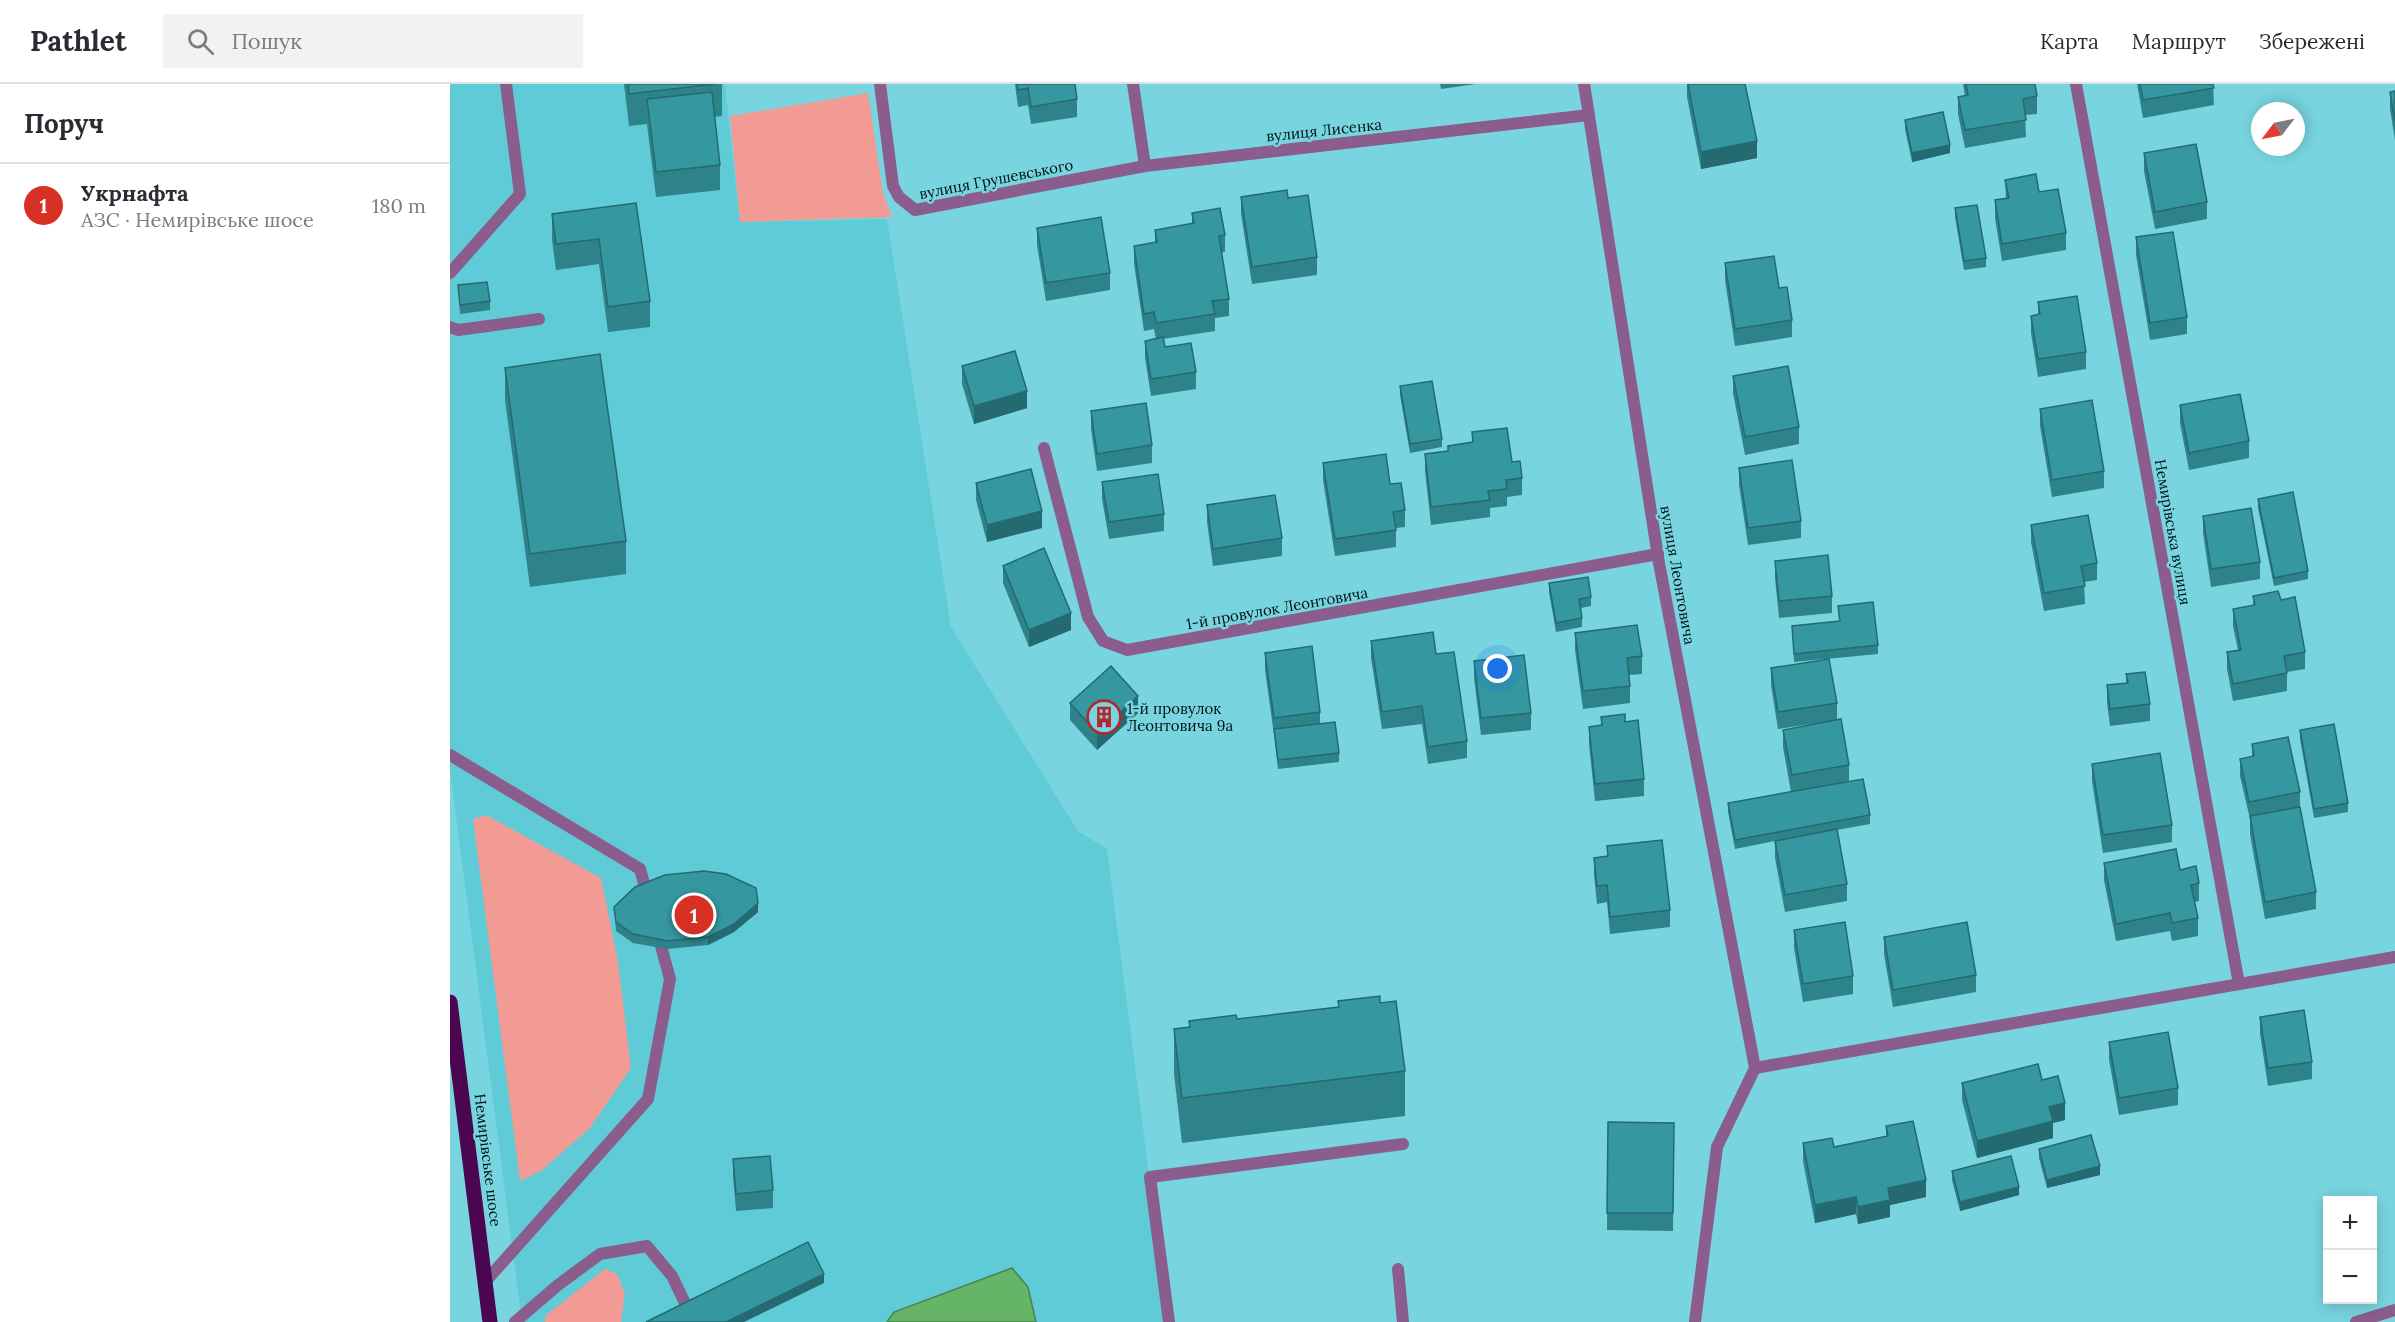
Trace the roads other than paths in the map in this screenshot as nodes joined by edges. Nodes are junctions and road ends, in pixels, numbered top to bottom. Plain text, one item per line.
1 (506, 84) edge
2 (880, 84) edge
3 (1133, 84) edge
4 (1584, 84) edge
5 (2076, 84) edge
6 (1589, 115) junction
7 (1145, 166) junction
8 (450, 273) edge
9 (539, 319) dead end
10 (450, 327) edge
11 (1044, 448) dead end
12 (1658, 554) junction
13 (450, 756) edge
14 (2395, 957) edge
15 (2239, 984) junction
16 (450, 1002) edge
17 (1755, 1068) junction
18 (1404, 1144) dead end
19 (1398, 1269) dead end
20 (485, 1282) junction
21 (2395, 1310) edge
22 (490, 1322) edge
23 (515, 1322) edge
24 (694, 1322) edge
25 (1168, 1322) edge
26 (1403, 1322) edge
27 (1695, 1322) edge
28 (2356, 1322) edge

1 - 8 street
2 - 7 street, вулиця Грушевського
3 - 7 street
4 - 6 street, вулиця Леонтовича
5 - 15 street, Немирівська вулиця
6 - 7 street, вулиця Лисенка
6 - 12 street, вулиця Леонтовича
9 - 10 street
11 - 12 street, 1-й провулок Леонтовича
12 - 17 street, вулиця Леонтовича
13 - 20 street
14 - 15 street
15 - 17 street
16 - 20 main road, Немирівське шосе
17 - 27 street
18 - 25 street
19 - 26 street
20 - 22 main road, Немирівське шосе
21 - 28 street
23 - 24 street

